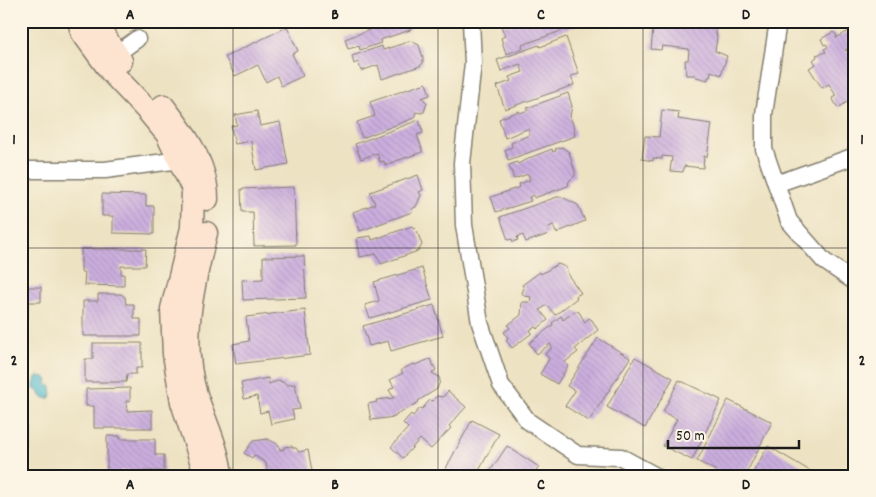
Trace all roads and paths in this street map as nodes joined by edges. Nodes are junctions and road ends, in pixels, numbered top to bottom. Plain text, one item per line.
1 (79, 21) edge
2 (97, 21) edge
3 (471, 21) edge
4 (778, 21) edge
5 (137, 39) dead end
6 (116, 54) junction
7 (855, 156) edge
8 (188, 157) junction
9 (21, 170) edge
10 (776, 184) junction
11 (855, 282) edge
12 (206, 476) edge
13 (221, 476) edge
14 (656, 476) edge

1 - 8 street
2 - 6 street
3 - 14 street
4 - 10 street
5 - 6 street
6 - 8 street
7 - 10 street
8 - 9 street
8 - 12 street
8 - 13 street
10 - 11 street

